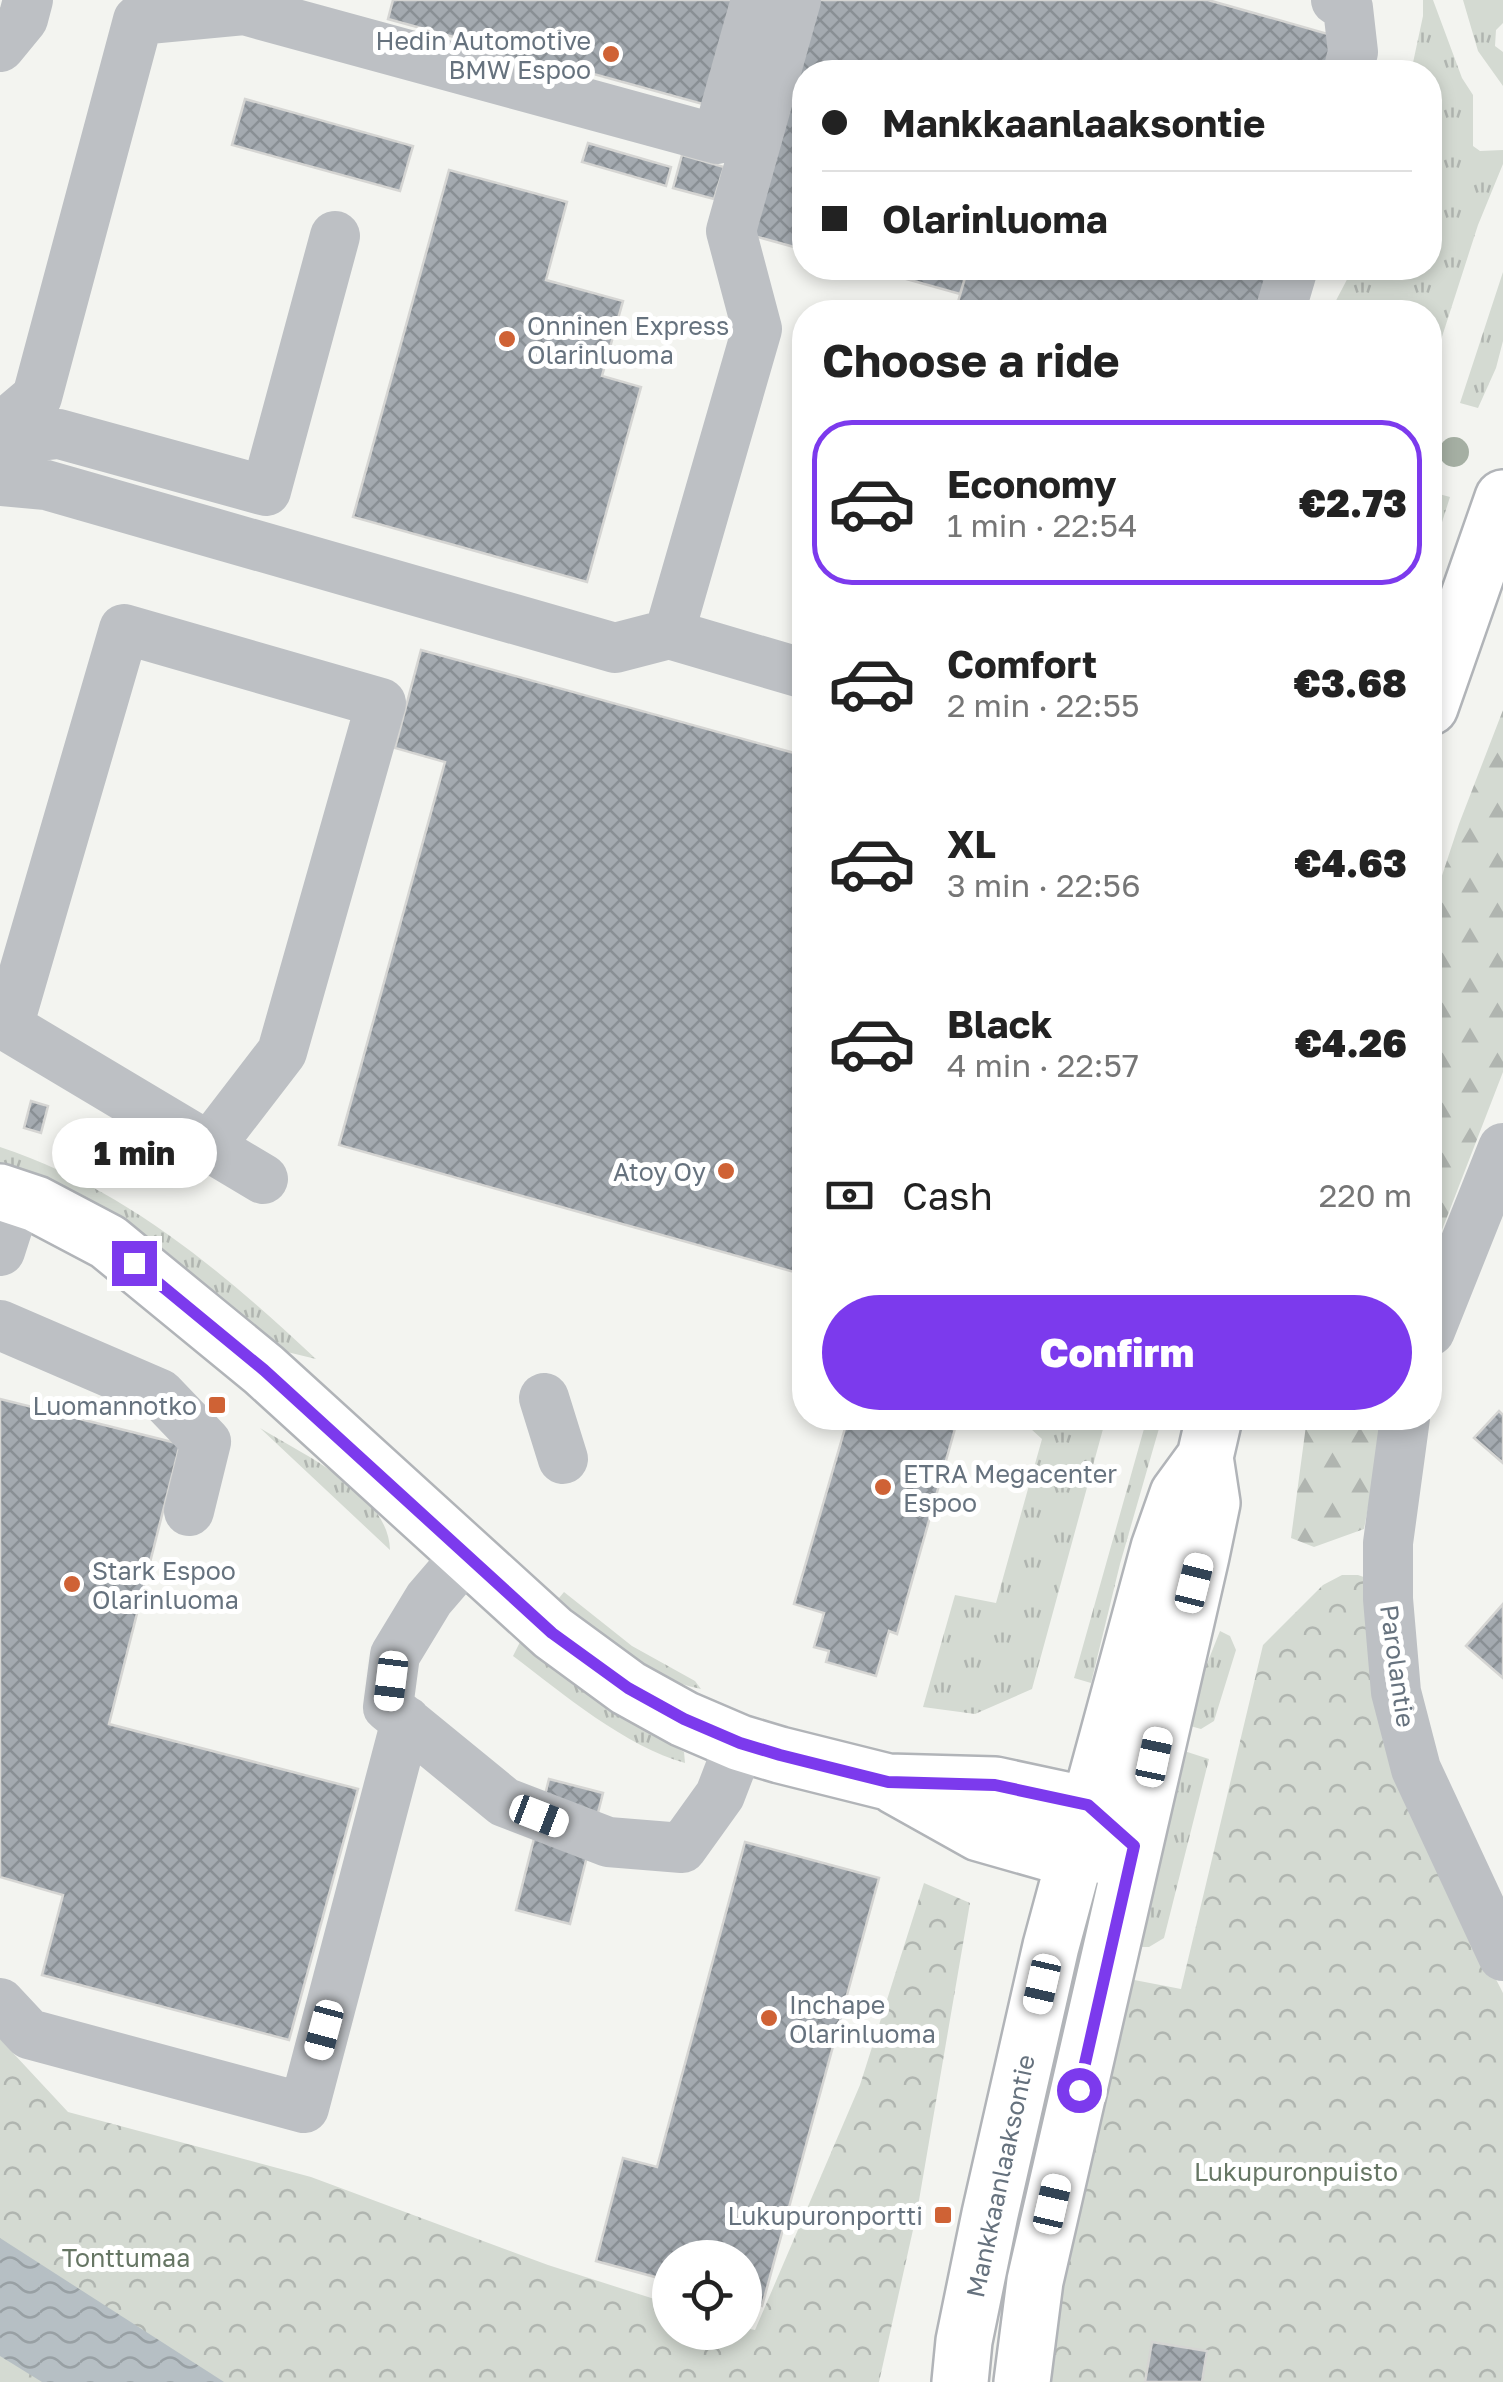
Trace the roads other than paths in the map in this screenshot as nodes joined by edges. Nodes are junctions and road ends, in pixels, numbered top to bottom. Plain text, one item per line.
1 (28, 0) edge
2 (756, 0) edge
3 (796, 0) edge
4 (1336, 0) edge
5 (0, 47) edge
6 (1351, 60) edge
7 (335, 236) dead end
8 (0, 428) edge
9 (0, 440) edge
10 (0, 481) edge
11 (1503, 498) edge
12 (669, 634) junction
13 (792, 670) edge
14 (1442, 673) edge
15 (4, 1025) edge
16 (210, 1148) junction
17 (1503, 1148) edge
18 (263, 1179) dead end
19 (8, 1195) edge
20 (0, 1251) edge
21 (1442, 1301) edge
22 (0, 1324) edge
23 (544, 1398) dead end
24 (1403, 1430) edge
25 (1209, 1437) edge
26 (563, 1459) dead end
27 (189, 1510) dead end
28 (466, 1556) junction
29 (406, 1722) junction
30 (740, 1743) junction
31 (888, 1782) junction
32 (1088, 1805) junction
33 (1134, 1846) junction
34 (1074, 1860) junction
35 (1503, 1956) edge
36 (0, 2003) edge
37 (960, 2382) edge
38 (1022, 2382) edge

1 - 5 street
2 - 8 street
3 - 12 street
4 - 6 street
7 - 9 street
10 - 12 street
11 - 14 main road
12 - 13 street
15 - 16 street
15 - 16 street
16 - 18 street
17 - 21 street
19 - 20 street
19 - 28 main road
22 - 27 street
23 - 26 street
24 - 35 street, Parolantie
25 - 32 main road, Mankkaanlaaksontie
25 - 33 main road, Mankkaanlaaksontie
28 - 29 street
28 - 30 main road
29 - 30 street
29 - 36 street
30 - 31 main road
31 - 32 main road
31 - 34 main road
32 - 33 main road
32 - 34 main road, Mankkaanlaaksontie
33 - 34 main road
33 - 38 main road, Mankkaanlaaksontie
34 - 37 main road, Mankkaanlaaksontie

